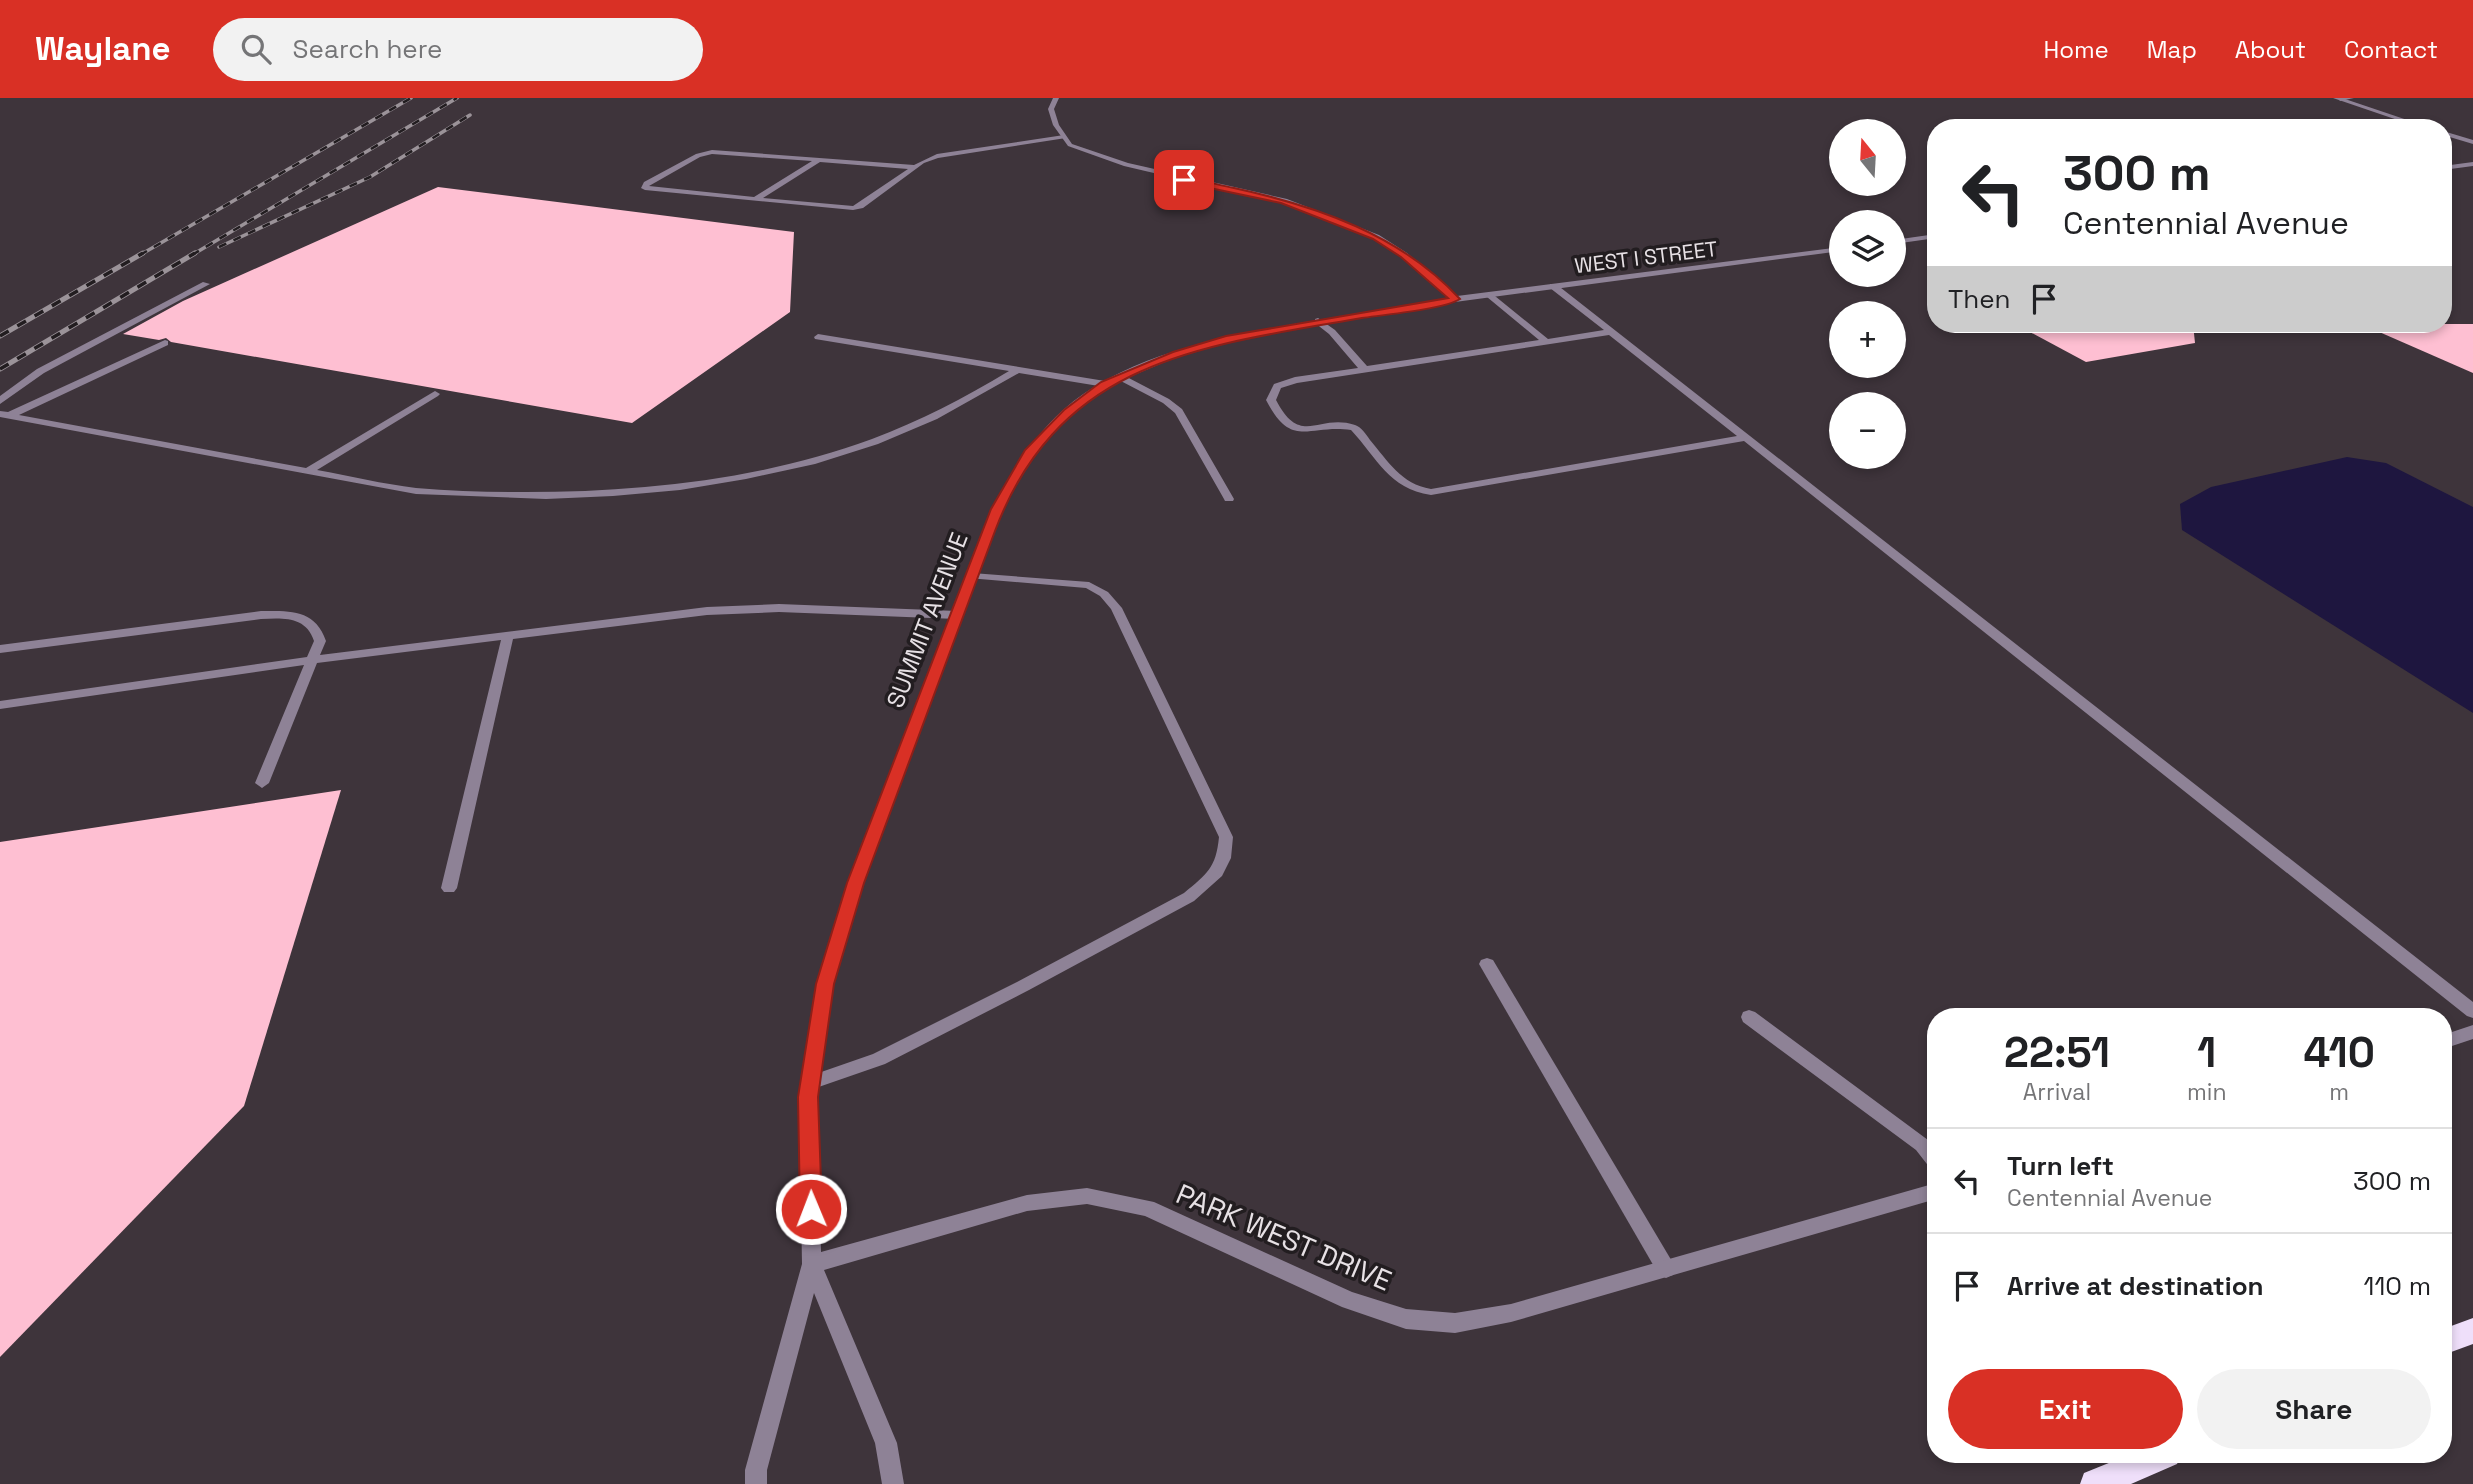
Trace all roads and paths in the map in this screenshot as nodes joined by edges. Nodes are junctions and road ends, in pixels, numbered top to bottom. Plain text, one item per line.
1 (1056, 98) edge
2 (2351, 98) edge
3 (2338, 99) edge
4 (2400, 119) edge
5 (1064, 136) junction
6 (2452, 136) edge
7 (2473, 142) edge
8 (819, 160) junction
9 (2473, 164) edge
10 (916, 167) junction
11 (2452, 167) edge
12 (755, 199) junction
13 (1927, 237) edge
14 (1906, 240) edge
15 (1829, 251) edge
16 (206, 284) dead end
17 (1553, 286) junction
18 (1490, 295) junction
19 (1455, 299) junction
20 (1318, 321) junction
21 (1611, 332) junction
22 (818, 337) dead end
23 (1546, 342) junction
24 (165, 343) dead end
25 (1364, 369) junction
26 (1017, 370) junction
27 (1120, 377) junction
28 (1105, 384) junction
29 (435, 394) dead end
30 (0, 401) edge
31 (3, 416) edge
32 (1746, 438) junction
33 (309, 471) junction
34 (1229, 499) dead end
35 (972, 576) junction
36 (957, 615) junction
37 (508, 635) junction
38 (0, 649) edge
39 (313, 660) junction
40 (0, 705) edge
41 (262, 783) dead end
42 (449, 888) dead end
43 (1487, 964) dead end
44 (2473, 1011) edge
45 (1749, 1017) dead end
46 (2473, 1032) edge
47 (2452, 1039) edge
48 (810, 1083) junction
49 (1927, 1151) edge
50 (1927, 1194) edge
51 (812, 1264) junction
52 (1666, 1269) junction
53 (2473, 1331) edge
54 (2452, 1339) edge
55 (2145, 1463) edge
56 (756, 1484) edge
57 (893, 1484) edge
58 (2095, 1484) edge

1 - 5 street
2 - 3 street
3 - 4 street
5 - 10 street
5 - 19 street
6 - 7 street
8 - 10 street
8 - 12 street
8 - 12 street
9 - 11 street
10 - 12 street
13 - 14 street
15 - 17 street, WEST I STREET
16 - 30 street
17 - 18 street, WEST I STREET
17 - 21 street
18 - 19 street, WEST I STREET
18 - 23 street
19 - 20 street, SUMMIT AVENUE
20 - 25 street
20 - 27 street, SUMMIT AVENUE
21 - 23 street
21 - 32 street
22 - 26 street
23 - 25 street
24 - 31 street
25 - 32 street
26 - 28 street
26 - 33 street
27 - 28 street, SUMMIT AVENUE
27 - 34 street
28 - 35 street, SUMMIT AVENUE
29 - 33 street
31 - 33 street
32 - 44 street
35 - 36 street, SUMMIT AVENUE
35 - 48 street
36 - 37 street
36 - 48 street, SUMMIT AVENUE
37 - 39 street
37 - 42 street
38 - 39 street
39 - 40 street
39 - 41 street
43 - 52 street
45 - 49 street
46 - 47 street
48 - 51 street, SUMMIT AVENUE
50 - 52 street, PARK WEST DRIVE
51 - 52 street, PARK WEST DRIVE
51 - 56 street, SUMMIT AVENUE
51 - 57 street, SUMMIT AVENUE
53 - 54 highway
55 - 58 highway

